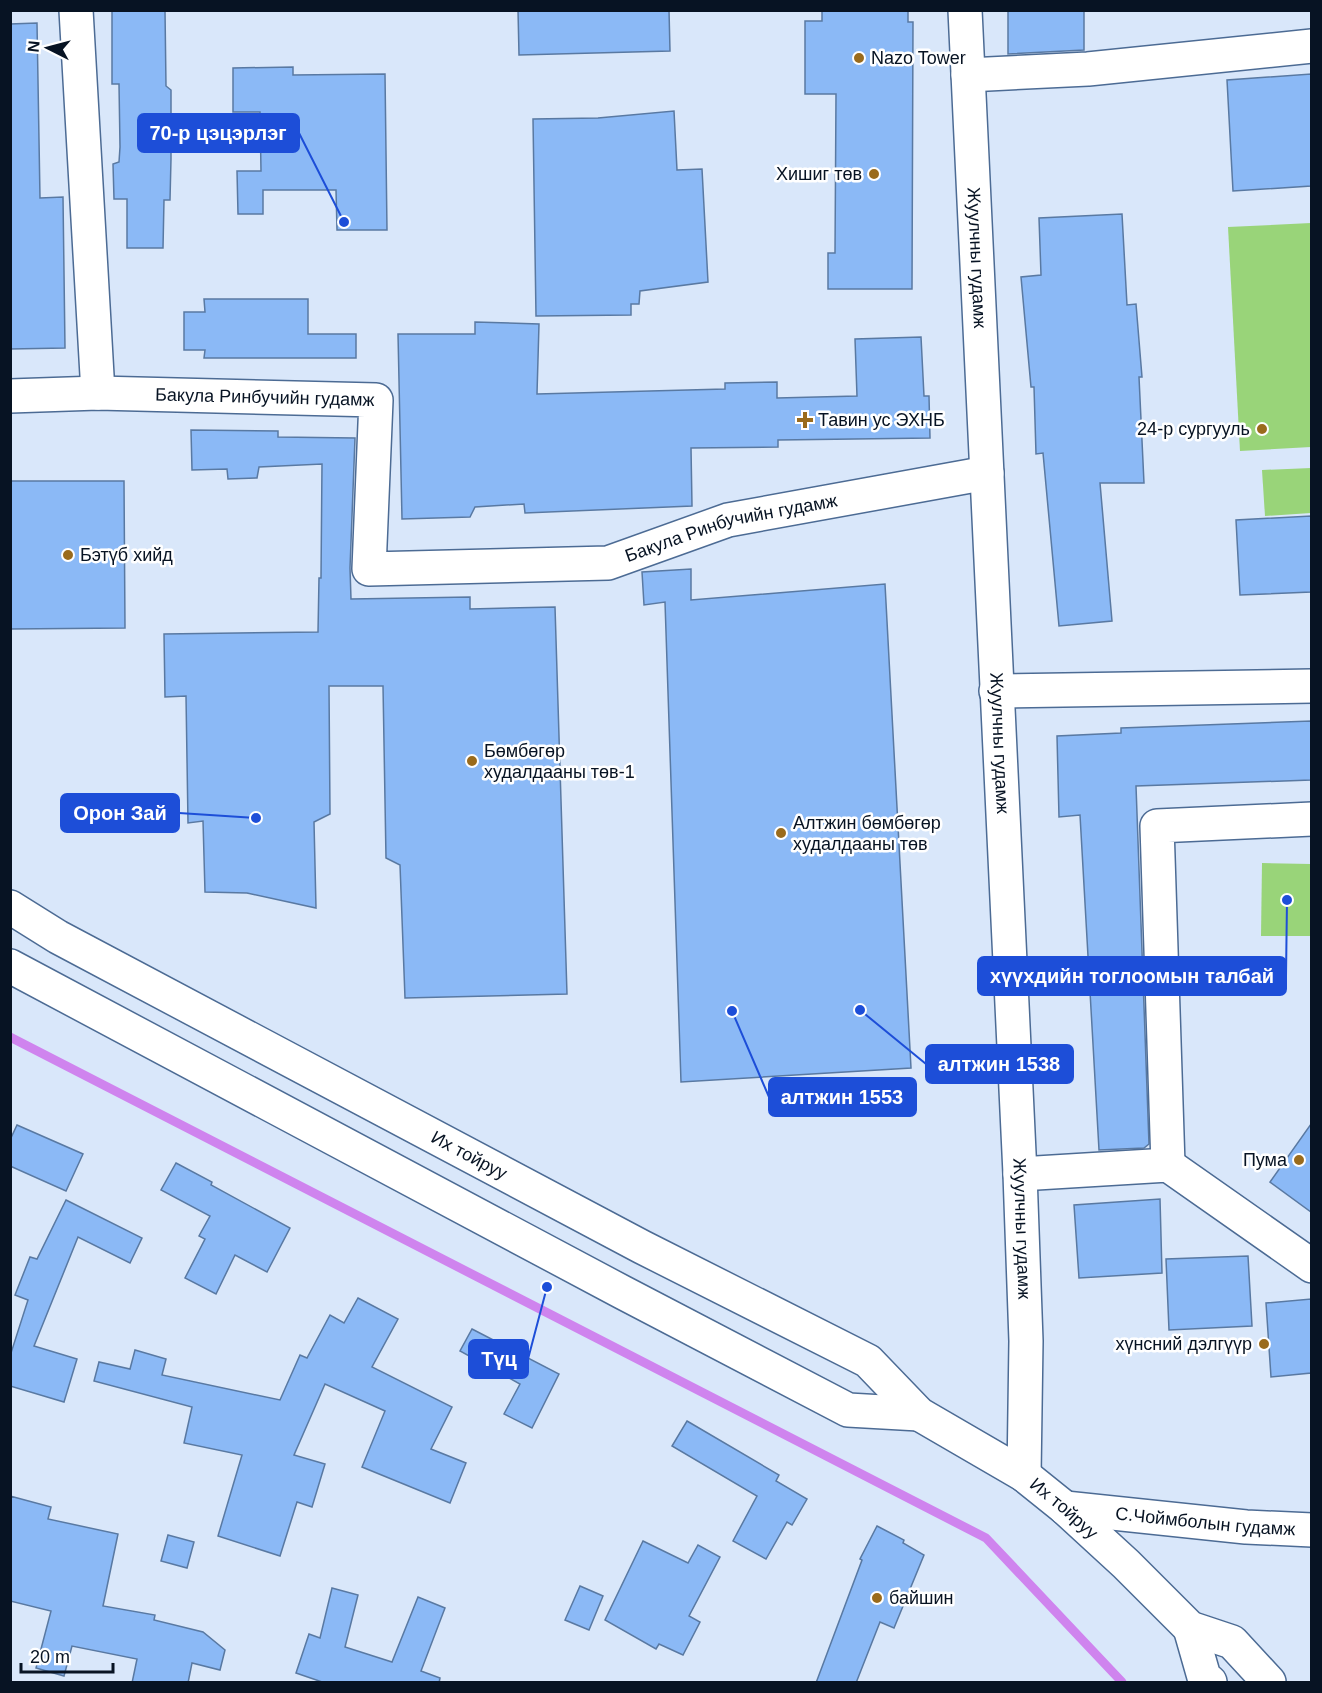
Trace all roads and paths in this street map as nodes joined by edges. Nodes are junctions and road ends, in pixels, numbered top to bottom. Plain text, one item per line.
1 (76, 10) edge
2 (965, 10) edge
3 (1311, 46) edge
4 (968, 75) junction
5 (98, 393) junction
6 (10, 396) edge
7 (987, 473) junction
8 (1311, 686) edge
9 (996, 691) junction
10 (1311, 819) edge
11 (10, 907) edge
12 (10, 966) edge
13 (1168, 1165) junction
14 (1020, 1174) junction
15 (1311, 1266) edge
16 (919, 1414) junction
17 (1024, 1475) junction
18 (1065, 1508) junction
19 (1311, 1530) edge
20 (1190, 1628) junction
21 (1210, 1683) edge
22 (1269, 1683) edge

1 - 5 main road
2 - 4 main road, Жуулчны гудамж
3 - 4 main road
4 - 7 main road, Жуулчны гудамж
5 - 6 main road
5 - 7 main road, Бакула Ринбучийн гудамж
7 - 9 main road, Жуулчны гудамж
8 - 9 main road
9 - 14 main road, Жуулчны гудамж
10 - 13 main road
11 - 16 main road, Их тойруу
12 - 16 main road, Их тойруу
13 - 14 main road
13 - 15 main road
14 - 17 main road, Жуулчны гудамж
16 - 17 main road, Их тойруу
17 - 18 main road, Их тойруу
18 - 19 main road, С.Чоймболын гудамж
18 - 20 main road, Их тойруу
20 - 21 main road, Их тойруу
20 - 22 main road, Их тойруу

